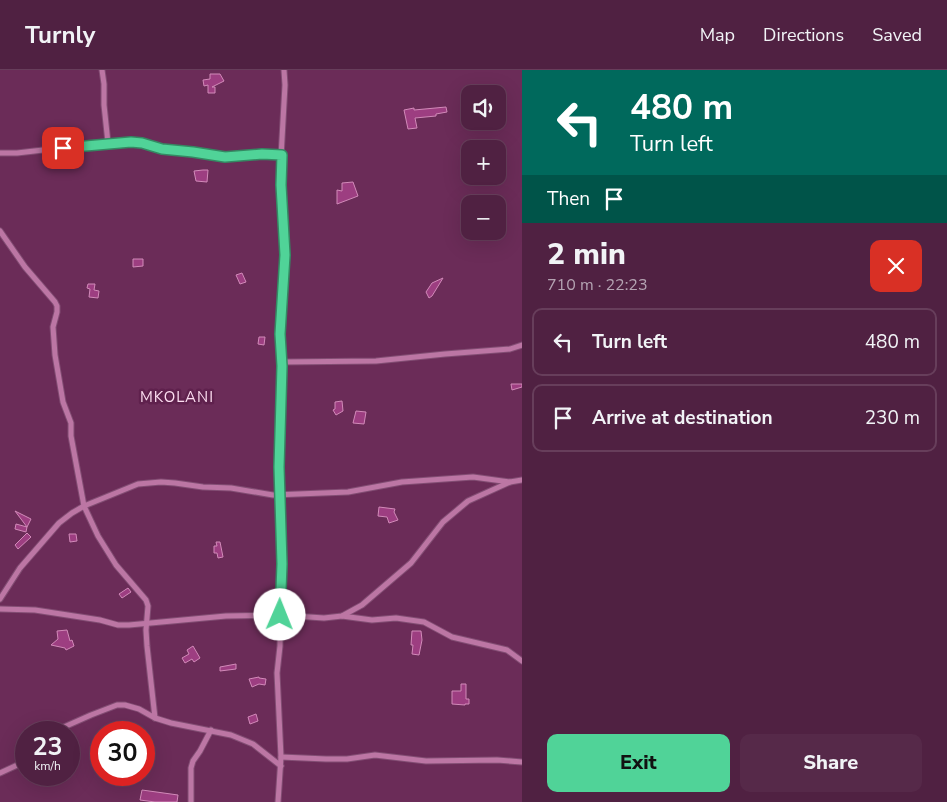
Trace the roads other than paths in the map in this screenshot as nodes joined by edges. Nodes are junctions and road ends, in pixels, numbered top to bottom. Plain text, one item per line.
1 (102, 70) edge
2 (284, 70) edge
3 (108, 143) junction
4 (0, 153) edge
5 (282, 155) junction
6 (0, 231) edge
7 (522, 345) edge
8 (282, 362) junction
9 (522, 480) edge
10 (510, 482) junction
11 (280, 495) junction
12 (84, 506) junction
13 (0, 599) edge
14 (0, 609) edge
15 (280, 615) junction
16 (342, 616) junction
17 (147, 623) junction
18 (522, 661) edge
19 (155, 718) junction
20 (76, 721) edge
21 (211, 730) junction
22 (281, 757) junction
23 (522, 762) edge
24 (15, 766) edge
25 (281, 766) junction
26 (0, 772) edge
27 (191, 802) edge
28 (278, 802) edge

1 - 3 street
2 - 5 street
3 - 4 street
3 - 5 street
5 - 8 street
6 - 12 street
7 - 8 street
8 - 11 street
9 - 10 street
10 - 11 street
10 - 16 street
11 - 12 street
11 - 15 street
12 - 13 street
12 - 17 street
14 - 17 street
15 - 16 street
15 - 17 street
15 - 22 street
16 - 18 street
17 - 19 street
19 - 20 street
19 - 21 street
21 - 25 street
21 - 27 street
22 - 23 street
22 - 25 street
24 - 26 street
25 - 28 street

